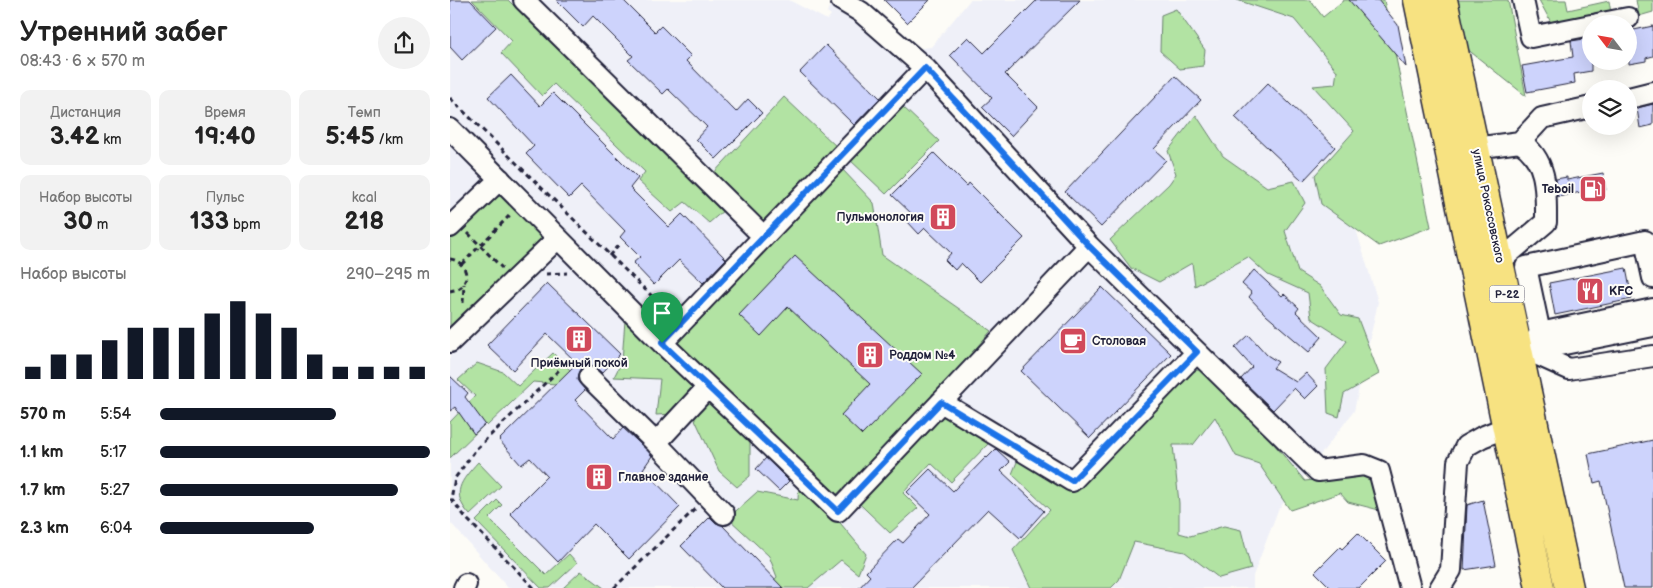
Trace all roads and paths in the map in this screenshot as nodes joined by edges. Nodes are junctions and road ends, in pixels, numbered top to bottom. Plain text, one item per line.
1 (524, 0) edge
2 (842, 0) edge
3 (1418, 0) edge
4 (1443, 0) edge
5 (1523, 0) edge
6 (1582, 27) edge
7 (925, 68) junction
8 (1653, 92) edge
9 (1637, 96) edge
10 (450, 98) edge
11 (1582, 109) edge
12 (450, 129) edge
13 (1520, 142) junction
14 (1475, 148) junction
15 (500, 179) junction
16 (522, 202) junction
17 (450, 227) edge
18 (763, 236) junction
19 (558, 238) junction
20 (1089, 246) junction
21 (450, 259) edge
22 (1500, 261) junction
23 (462, 264) junction
24 (1653, 278) edge
25 (450, 291) edge
26 (1653, 309) edge
27 (680, 324) junction
28 (1653, 326) edge
29 (1540, 333) junction
30 (450, 342) edge
31 (662, 343) junction
32 (1197, 352) junction
33 (1524, 352) junction
34 (1653, 356) edge
35 (558, 370) dead end
36 (590, 377) dead end
37 (708, 388) junction
38 (941, 402) junction
39 (1507, 427) junction
40 (656, 443) junction
41 (707, 498) junction
42 (724, 514) dead end
43 (1538, 586) edge
44 (534, 588) edge
45 (614, 588) edge
46 (1410, 588) edge
47 (1440, 588) edge
48 (1569, 588) edge

1 - 18 street
2 - 7 street
3 - 39 highway, Р-22
4 - 14 highway, улица Рокоссовского / Р-22
5 - 6 street
7 - 18 street
7 - 20 street
8 - 9 street
10 - 27 path
11 - 13 street
12 - 15 street
13 - 14 street
13 - 22 street
14 - 22 highway, улица Рокоссовского / Р-22
15 - 16 street
15 - 17 street
16 - 19 street
16 - 23 path
18 - 27 street
19 - 30 street
19 - 31 street
20 - 32 street
20 - 38 street
21 - 23 path
22 - 33 highway, улица Рокоссовского / Р-22
23 - 25 path
24 - 29 street
26 - 29 street
27 - 31 street
28 - 33 street
29 - 33 street
31 - 37 street
32 - 38 street
32 - 46 street
33 - 34 street
33 - 48 highway, улица Рокоссовского / Р-22
35 - 44 path
36 - 40 street
37 - 38 street
37 - 40 street
39 - 43 highway, Р-22
39 - 47 street
40 - 41 street
41 - 42 street
41 - 45 path

